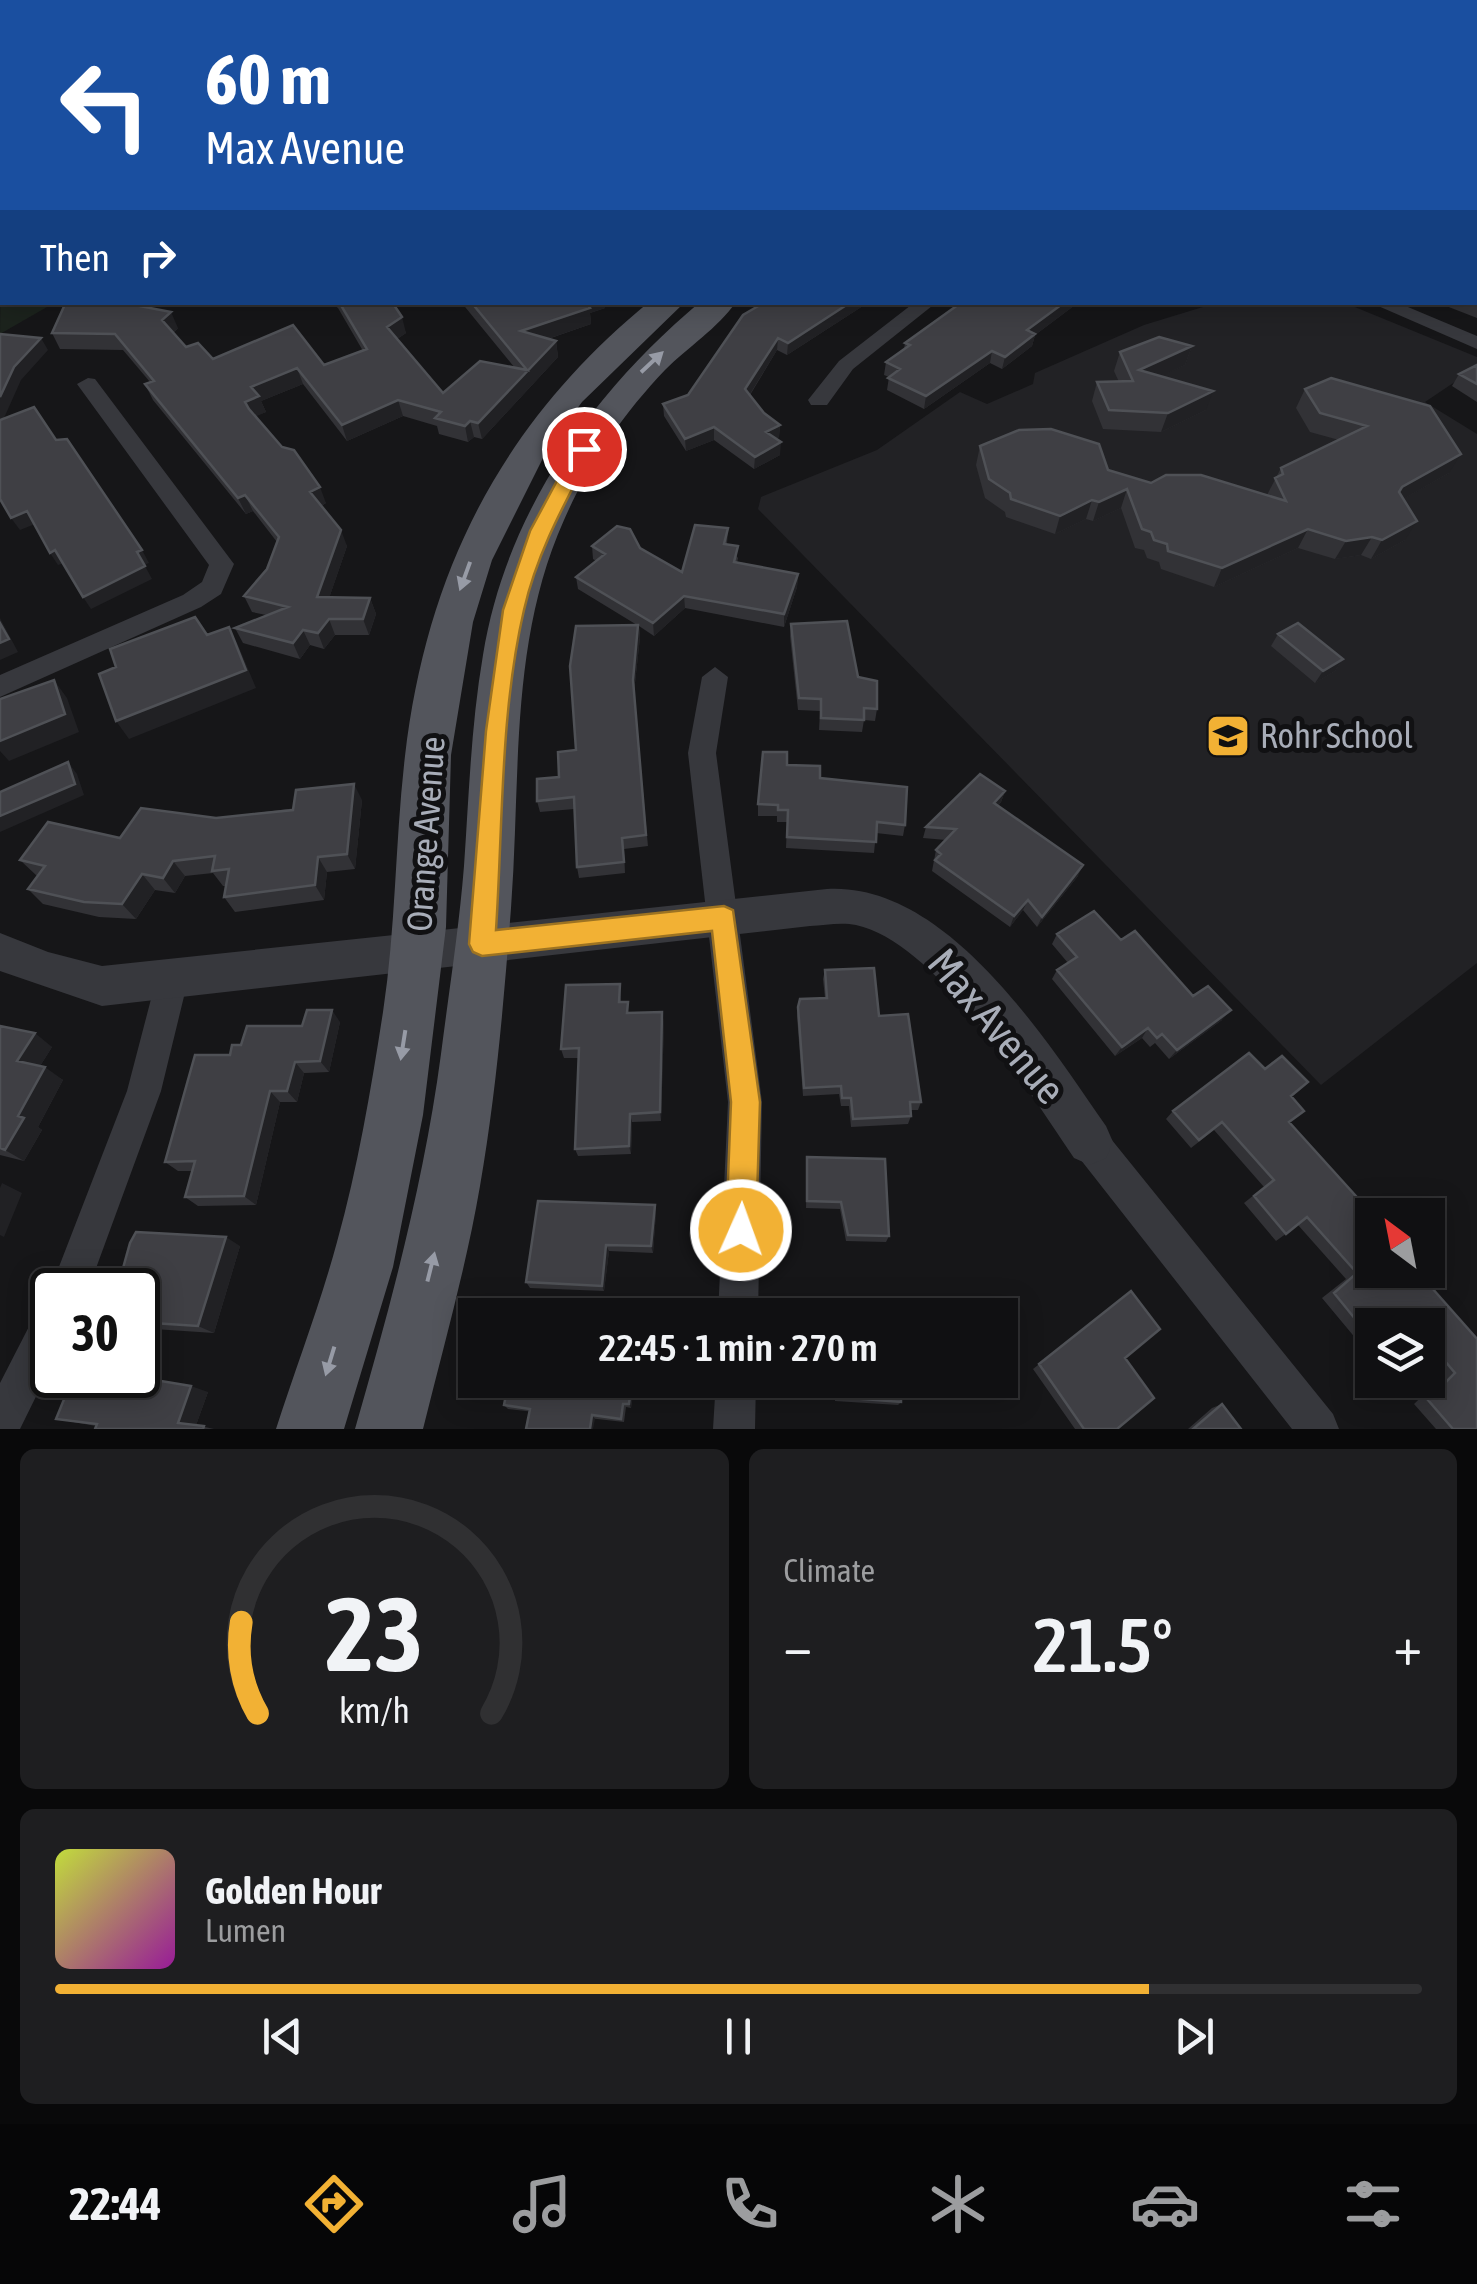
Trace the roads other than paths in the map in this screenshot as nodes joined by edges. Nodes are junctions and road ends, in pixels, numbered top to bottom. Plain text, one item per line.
1 (666, 305) edge
2 (717, 305) edge
3 (924, 305) edge
4 (1385, 305) edge
5 (1477, 343) edge
6 (88, 384) dead end
7 (819, 400) dead end
8 (714, 677) dead end
9 (0, 687) edge
10 (724, 918) junction
11 (482, 944) junction
12 (419, 948) junction
13 (0, 952) edge
14 (172, 980) junction
15 (1090, 1142) joint
16 (77, 1268) edge
17 (739, 1298) edge
18 (30, 1367) edge
19 (735, 1398) edge
20 (0, 1426) edge
21 (310, 1429) edge
22 (389, 1429) edge
23 (734, 1429) edge
24 (1318, 1429) edge

1 -> 12 main road, Orange Avenue
11 -> 2 main road, Orange Avenue
3 - 7 street
4 - 5 street
6 - 9 street
8 - 10 street
10 - 11 street, Max Avenue
10 - 15 street, Max Avenue
10 - 17 street
11 - 12 street, Max Avenue
22 -> 11 main road, Orange Avenue
12 - 14 street, Max Avenue
12 -> 21 main road, Orange Avenue
13 - 14 street, Max Avenue
14 - 16 street
15 - 24 street, Max Avenue
18 - 20 street
19 - 23 street

